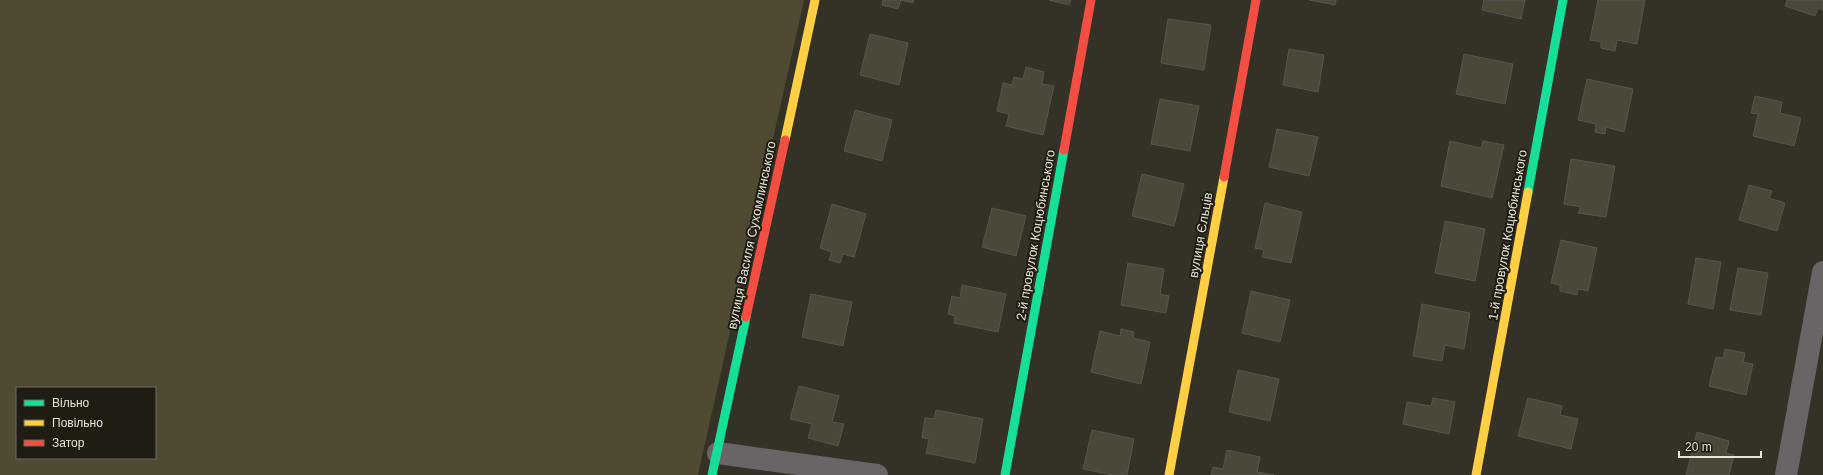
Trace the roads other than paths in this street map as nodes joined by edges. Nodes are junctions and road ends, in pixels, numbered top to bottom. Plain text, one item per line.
1 (815, 0) edge
2 (1091, 0) edge
3 (1256, 0) edge
4 (1563, 0) edge
5 (1823, 272) edge
6 (718, 453) junction
7 (712, 475) edge
8 (877, 475) edge
9 (1005, 475) edge
10 (1170, 475) edge
11 (1476, 475) edge
12 (1786, 475) edge

1 - 6 street, вулиця Василя Сухомлинського
2 - 9 street, 2-й провулок Коцюбинського
3 - 10 street, вулиця Єльців
4 - 11 street, 1-й провулок Коцюбинського
5 - 12 street
6 - 7 street, вулиця Василя Сухомлинського
6 - 8 street

